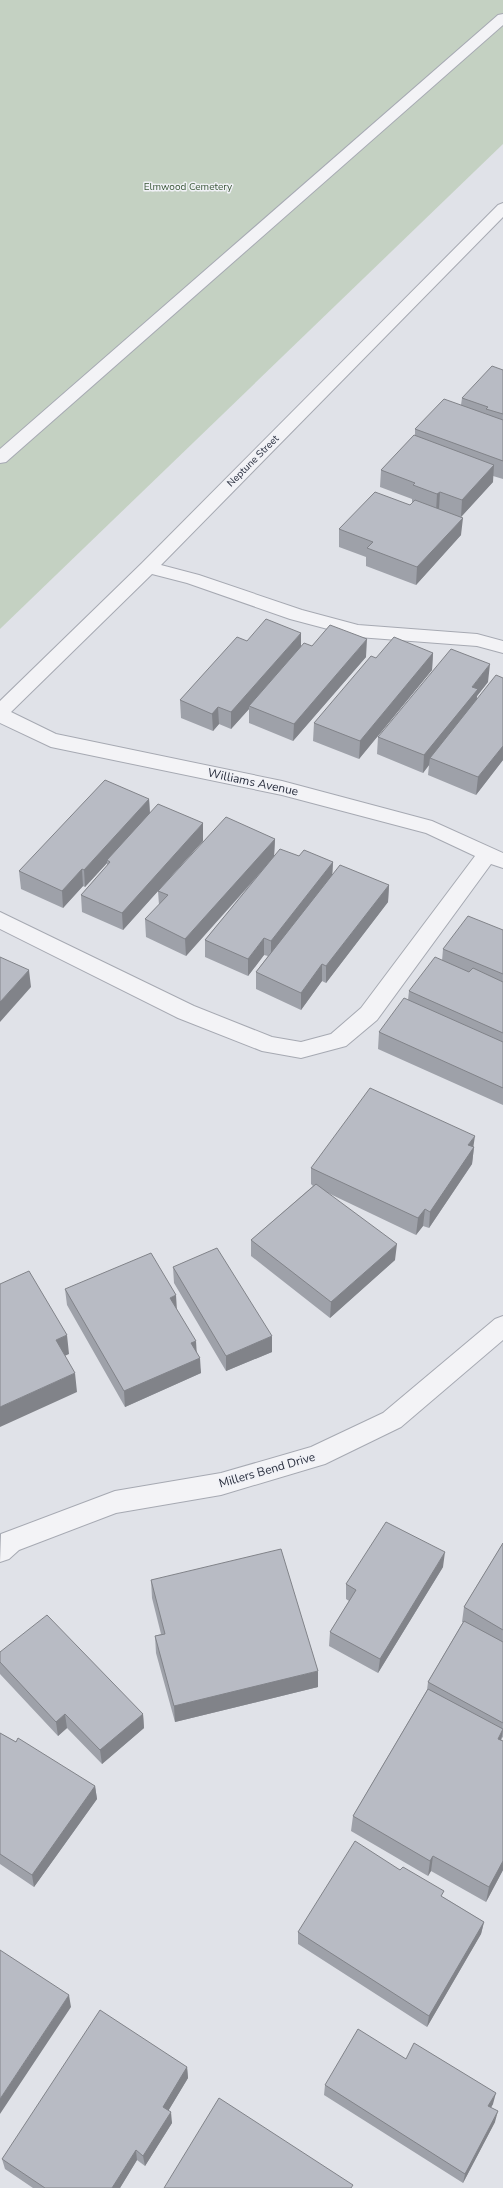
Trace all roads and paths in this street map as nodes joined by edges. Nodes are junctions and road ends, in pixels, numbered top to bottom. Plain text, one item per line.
1 (503, 18) edge
2 (503, 208) edge
3 (0, 458) edge
4 (148, 567) junction
5 (503, 647) edge
6 (0, 713) edge
7 (499, 859) edge
8 (0, 920) edge
9 (503, 1326) edge
10 (0, 1550) edge

1 - 3 street
2 - 4 street, Neptune Street
4 - 5 street
4 - 6 street, Neptune Street
6 - 7 street, Williams Avenue
7 - 8 street
9 - 10 street, Millers Bend Drive

